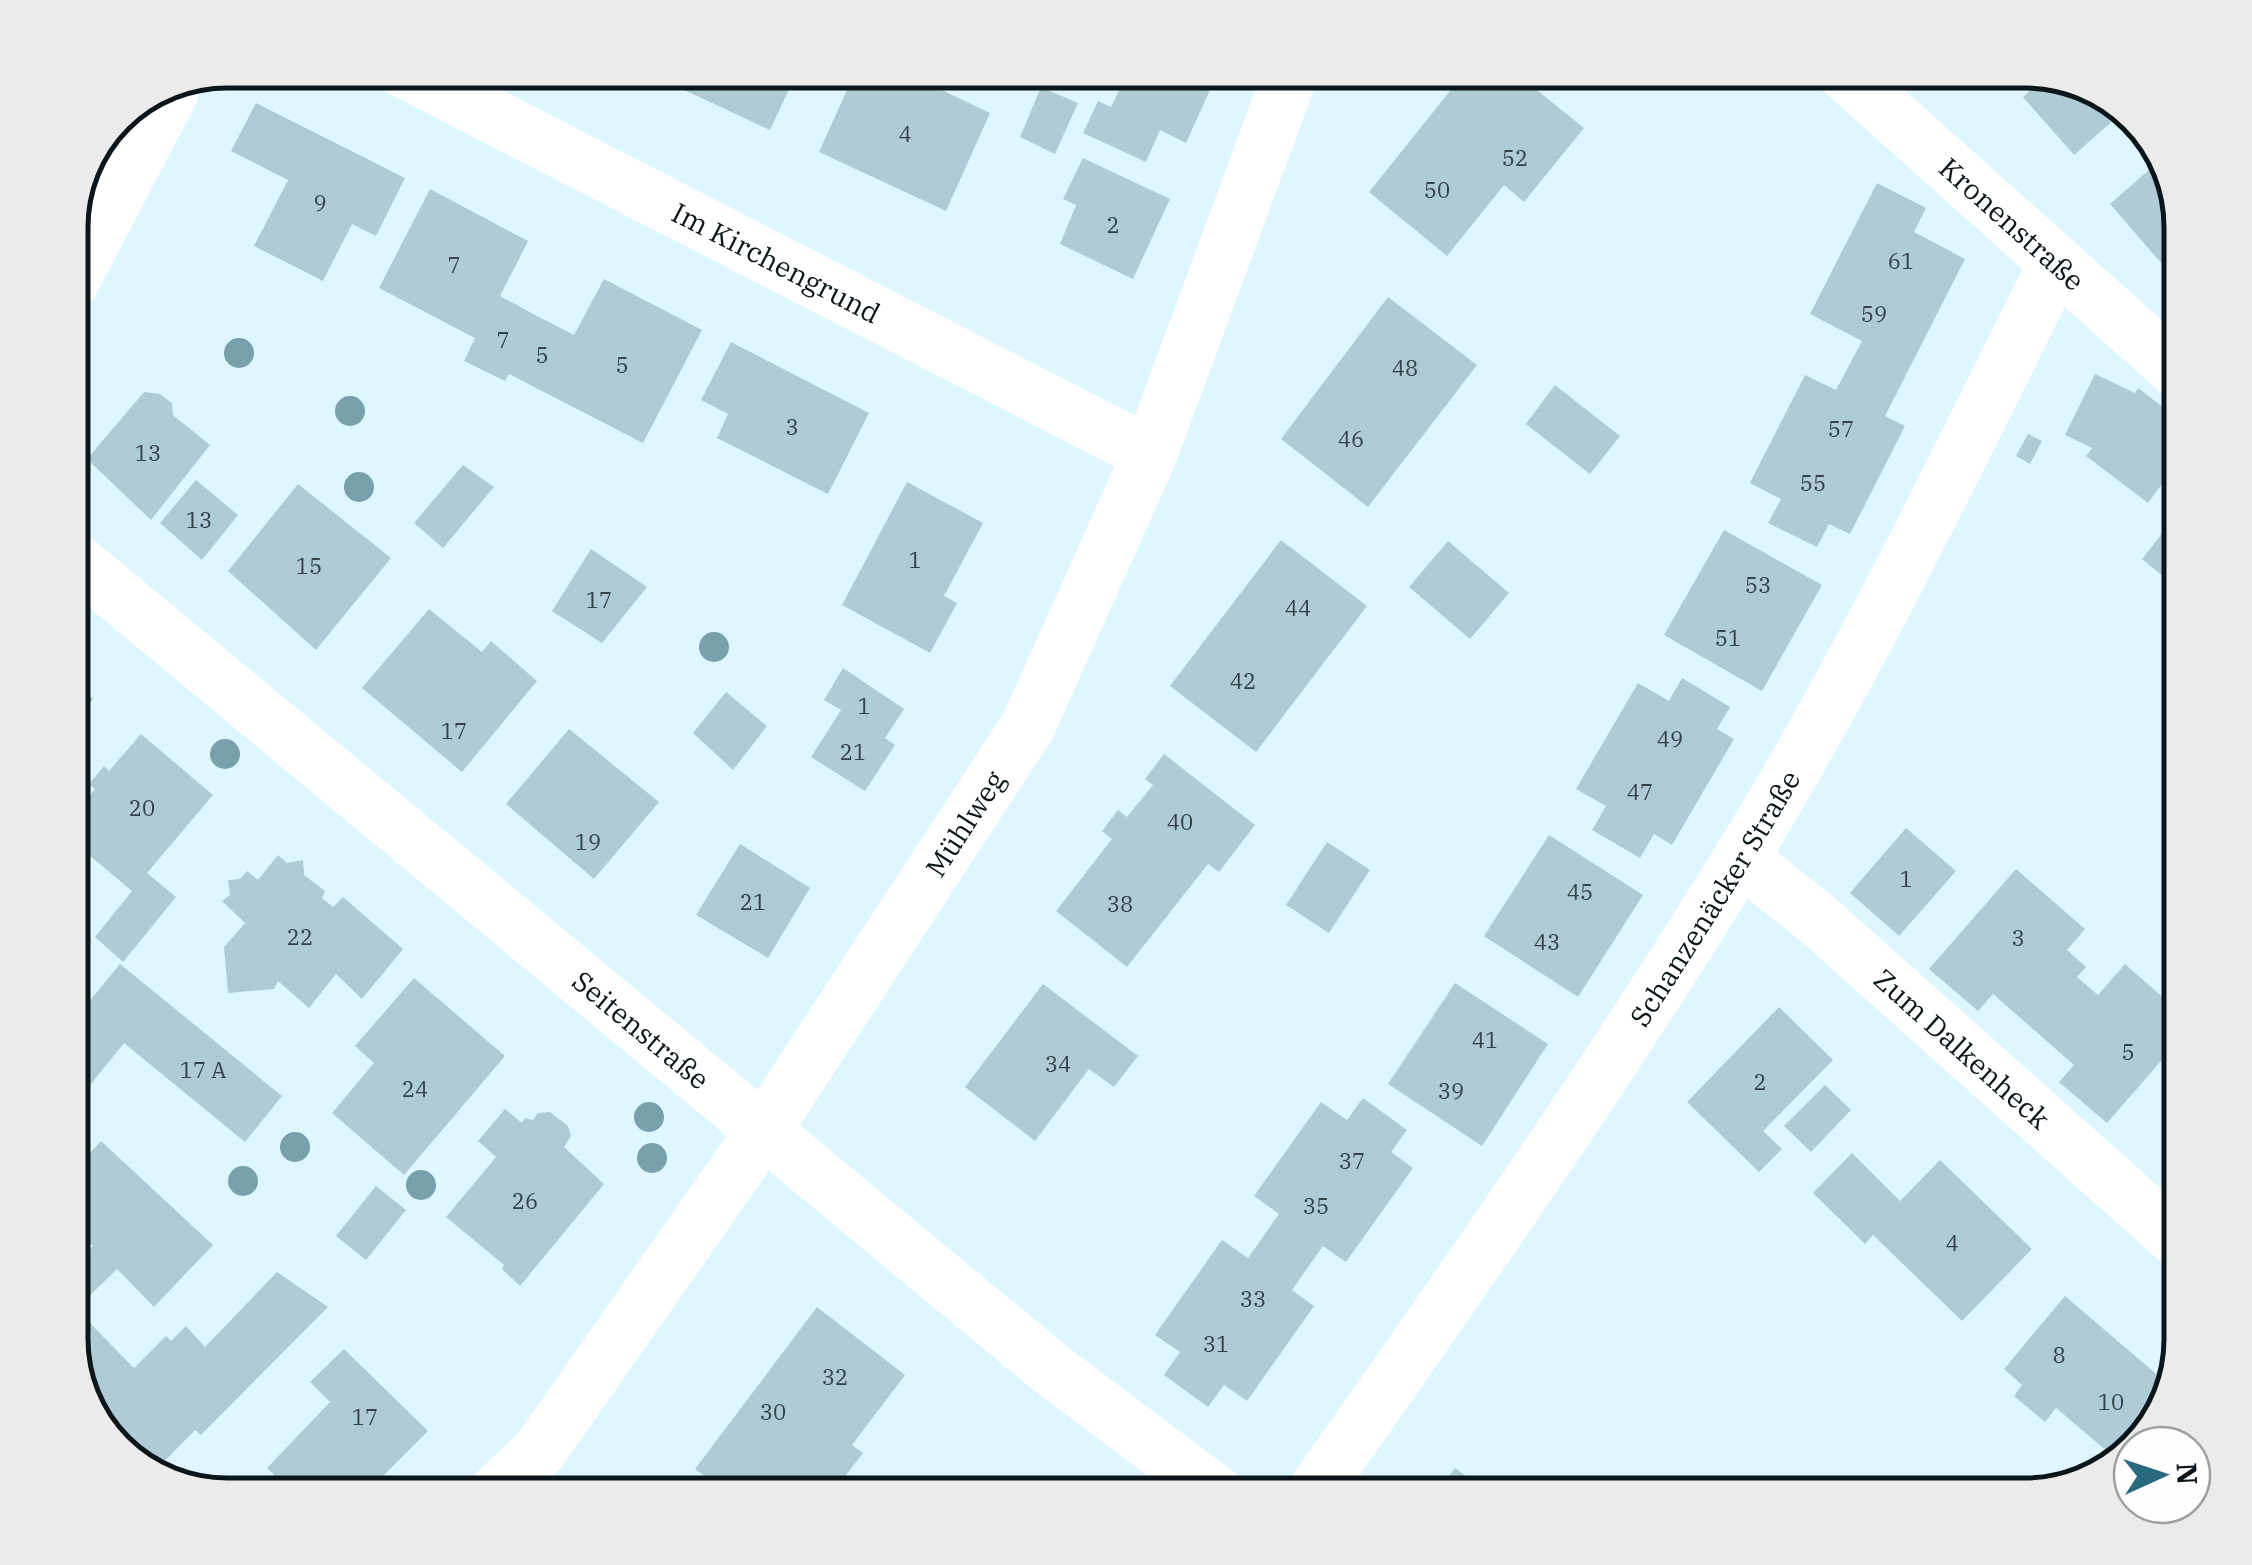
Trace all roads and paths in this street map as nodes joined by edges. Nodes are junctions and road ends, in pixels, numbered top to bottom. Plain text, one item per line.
1 (436, 87) edge
2 (1286, 87) edge
3 (1860, 87) edge
4 (167, 102) edge
5 (88, 251) edge
6 (2055, 265) junction
7 (2164, 359) edge
8 (1150, 454) junction
9 (88, 571) edge
10 (1741, 858) junction
11 (764, 1130) junction
12 (2164, 1228) edge
13 (511, 1478) edge
14 (1197, 1478) edge
15 (1324, 1478) edge

1 - 8 street, Im Kirchengrund
2 - 8 street, Mühlweg
3 - 6 street, Kronenstraße
4 - 5 street
6 - 7 street, Kronenstraße
6 - 10 street, Schanzenäcker Straße
8 - 11 street, Mühlweg
9 - 11 street, Seitenstraße
10 - 12 street, Zum Dalkenheck
10 - 15 street, Schanzenäcker Straße
11 - 13 street, Mühlweg
11 - 14 street, Seitenstraße

